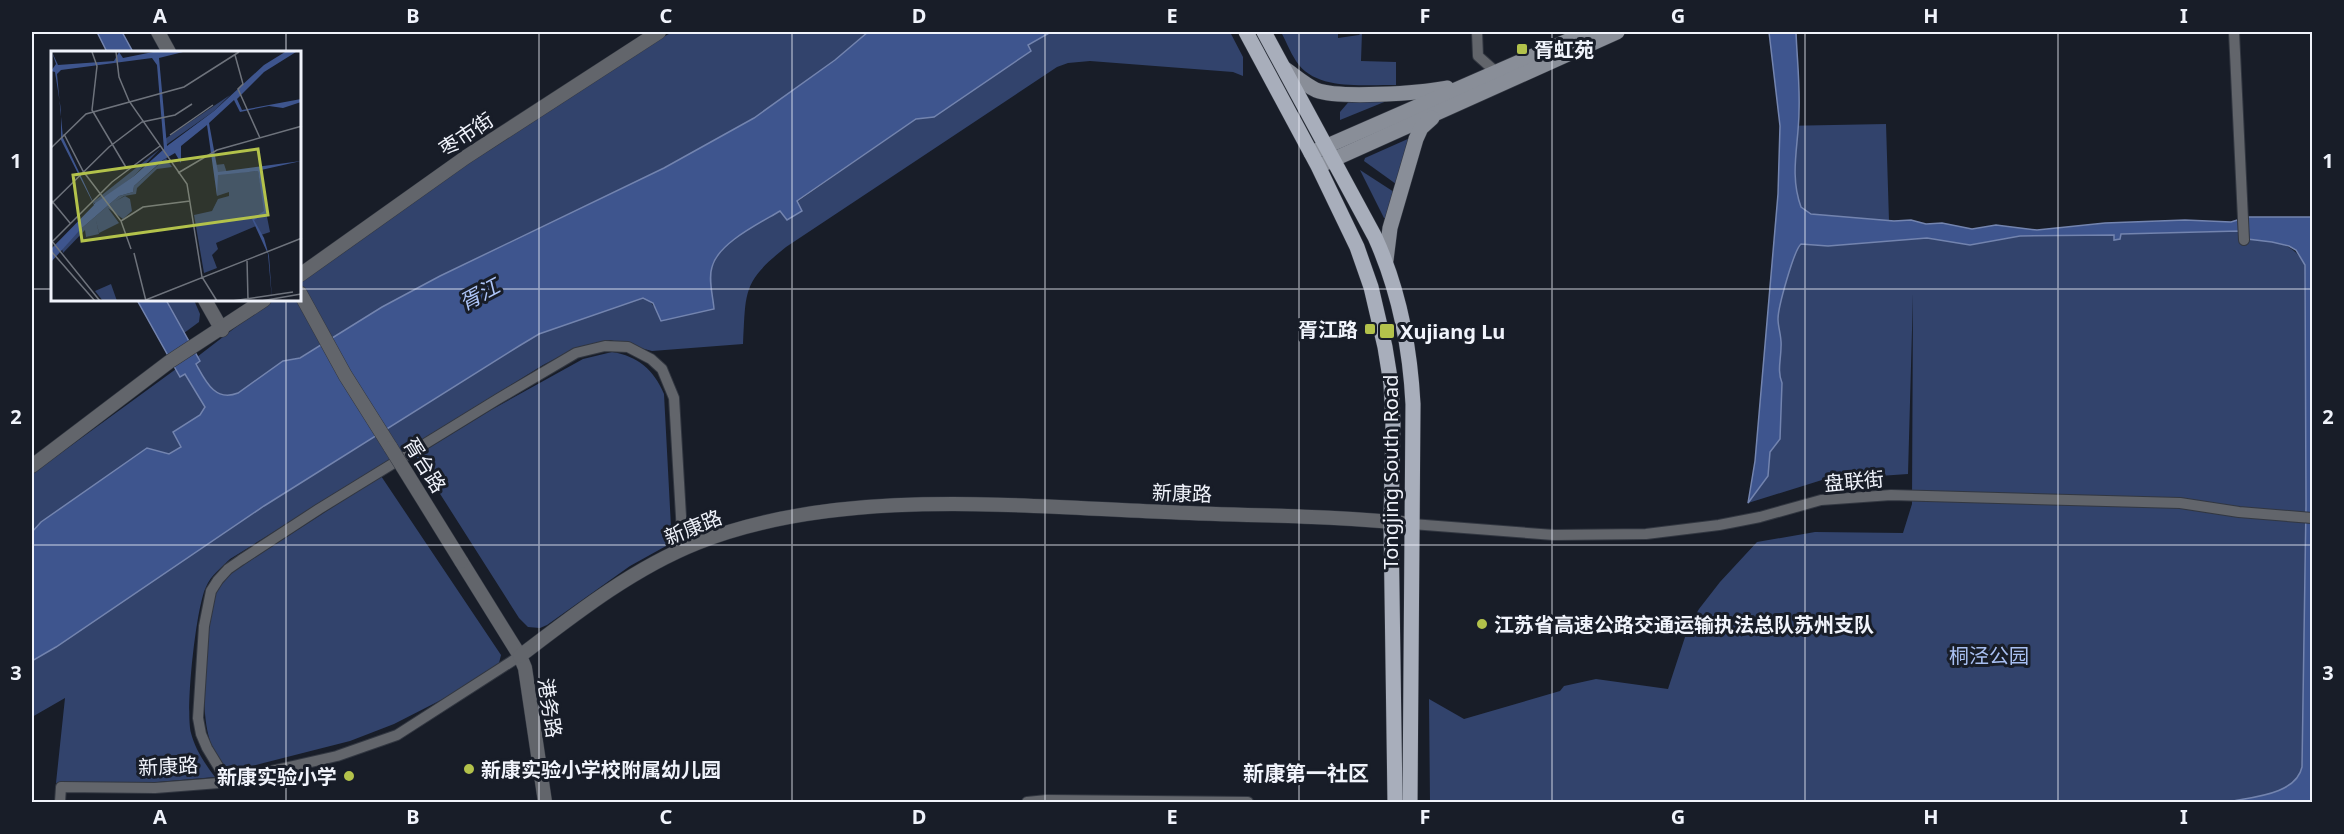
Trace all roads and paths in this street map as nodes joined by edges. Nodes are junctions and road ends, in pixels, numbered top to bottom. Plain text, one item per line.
1 (158, 32) edge
2 (659, 32) edge
3 (1246, 32) edge
4 (1264, 32) edge
5 (1477, 32) edge
6 (1588, 32) edge
7 (1617, 32) edge
8 (2234, 32) edge
9 (168, 51) edge
10 (1285, 69) junction
11 (1496, 72) junction
12 (1465, 86) junction
13 (1438, 112) junction
14 (1329, 152) junction
15 (1314, 159) junction
16 (2244, 240) dead end
17 (1386, 260) junction
18 (302, 274) edge
19 (302, 297) edge
20 (206, 302) edge
21 (261, 302) edge
22 (222, 330) junction
23 (32, 466) edge
24 (2307, 517) edge
25 (1391, 522) junction
26 (1412, 524) junction
27 (683, 550) junction
28 (520, 656) junction
29 (227, 781) junction
30 (60, 802) edge
31 (545, 802) edge
32 (1027, 802) edge
33 (1248, 802) edge
34 (1395, 802) edge
35 (1410, 802) edge

1 - 9 street
2 - 18 street, 枣市街
3 - 15 main road, Tongjing South Road
4 - 10 main road, Tongjing South Road
5 - 11 street
6 - 11 main road
7 - 13 main road
8 - 16 street
10 - 12 main road
10 - 14 main road, Tongjing South Road
11 - 12 main road
12 - 14 main road
13 - 14 main road
13 - 17 main road
14 - 15 main road
14 - 17 main road, Tongjing South Road
15 - 25 main road, Tongjing South Road
17 - 26 main road, Tongjing South Road
19 - 28 street, 胥台路, bridge
20 - 22 street
21 - 22 street
22 - 23 street
24 - 26 street, 盘联街
25 - 26 street, 新康路
25 - 27 street, 新康路
25 - 34 main road, Tongjing South Road
26 - 35 main road, Tongjing South Road
27 - 28 street, 新康路
27 - 29 street
28 - 29 street, 新康路
28 - 31 street, 港务路
29 - 30 street, 新康路
32 - 33 street

